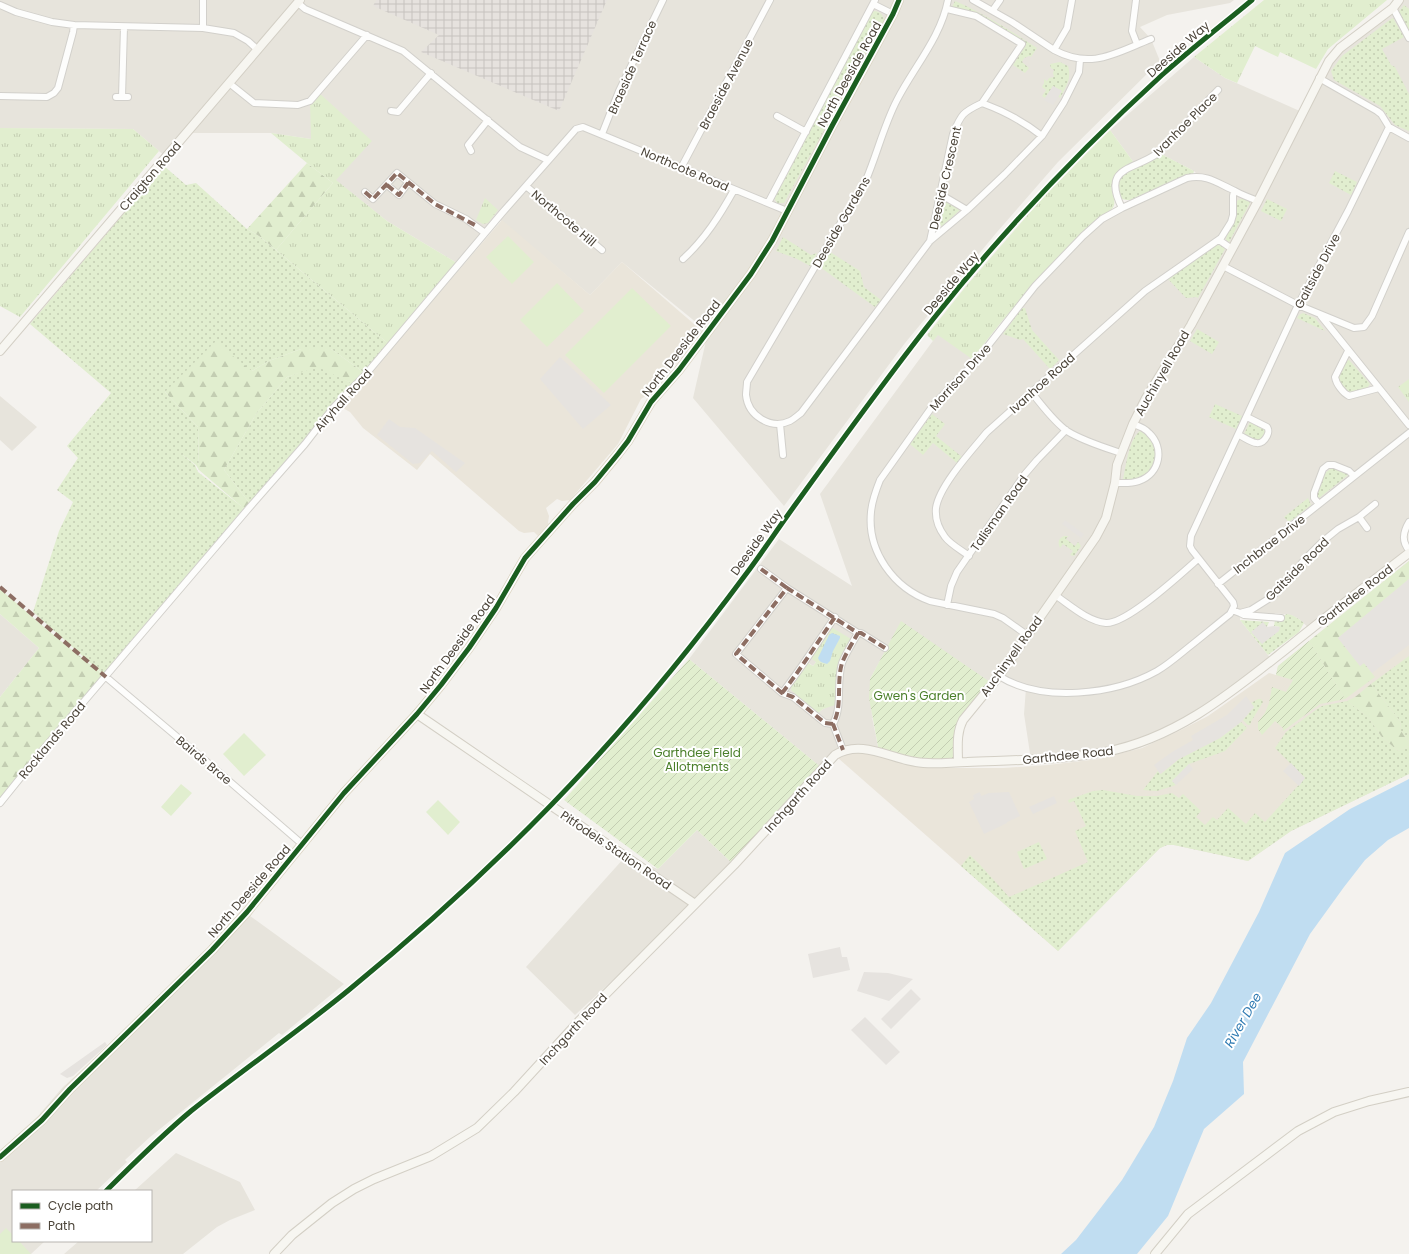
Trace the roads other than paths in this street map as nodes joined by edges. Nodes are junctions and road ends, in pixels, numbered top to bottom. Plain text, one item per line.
1 (203, 0) edge
2 (663, 0) edge
3 (770, 0) edge
4 (899, 0) edge
5 (948, 0) edge
6 (972, 0) edge
7 (1000, 0) edge
8 (1072, 0) edge
9 (1136, 0) edge
10 (1399, 0) edge
11 (299, 1) edge
12 (874, 2) edge
13 (0, 5) edge
14 (947, 8) junction
15 (1393, 8) junction
16 (992, 10) junction
17 (893, 14) junction
18 (74, 25) junction
19 (124, 26) junction
20 (203, 28) junction
21 (367, 35) junction
22 (1409, 38) edge
23 (1151, 39) dead end
24 (1137, 44) junction
25 (258, 50) junction
26 (1054, 50) junction
27 (1080, 60) junction
28 (431, 74) junction
29 (1320, 78) junction
30 (229, 83) junction
31 (1218, 90) dead end
32 (0, 96) edge
33 (122, 97) dead end
34 (982, 103) junction
35 (397, 113) dead end
36 (777, 116) dead end
37 (488, 120) junction
38 (583, 126) joint
39 (1389, 127) junction
40 (806, 132) junction
41 (602, 134) junction
42 (1042, 136) junction
43 (1409, 138) edge
44 (461, 143) dead end
45 (468, 145) junction
46 (471, 151) dead end
47 (548, 160) junction
48 (681, 168) junction
49 (408, 183) junction
50 (387, 185) junction
51 (526, 186) junction
52 (734, 190) junction
53 (1234, 191) junction
54 (365, 192) dead end
55 (940, 194) junction
56 (1258, 201) junction
57 (768, 203) junction
58 (1122, 208) junction
59 (967, 210) junction
60 (787, 211) junction
61 (1409, 232) edge
62 (486, 233) junction
63 (1219, 240) junction
64 (930, 242) junction
65 (1232, 249) junction
66 (602, 250) dead end
67 (683, 259) dead end
68 (1223, 266) junction
69 (1298, 306) junction
70 (1320, 315) junction
71 (0, 351) edge
72 (1348, 351) junction
73 (1378, 388) junction
74 (1031, 392) junction
75 (1247, 417) junction
76 (780, 424) junction
77 (1133, 424) junction
78 (1409, 425) edge
79 (1066, 430) junction
80 (1409, 433) edge
81 (1239, 435) junction
82 (1121, 453) junction
83 (783, 455) dead end
84 (1354, 476) junction
85 (1115, 483) junction
86 (1319, 504) junction
87 (1375, 504) dead end
88 (1359, 517) junction
89 (1409, 522) edge
90 (1367, 528) dead end
91 (1409, 551) edge
92 (969, 556) junction
93 (1198, 559) junction
94 (761, 569) dead end
95 (1218, 584) junction
96 (787, 588) junction
97 (1055, 595) junction
98 (948, 604) junction
99 (1232, 610) junction
100 (1240, 613) junction
101 (835, 617) junction
102 (1281, 618) dead end
103 (858, 633) junction
104 (1027, 635) junction
105 (885, 648) dead end
106 (999, 676) junction
107 (106, 677) junction
108 (782, 693) junction
109 (417, 714) junction
110 (833, 724) junction
111 (843, 750) junction
112 (958, 762) junction
113 (0, 803) edge
114 (302, 844) junction
115 (695, 904) junction
116 (1409, 1092) edge
117 (0, 1157) edge
118 (274, 1254) edge
119 (1155, 1254) edge

1 - 20 street
2 - 41 street, Braeside Terrace
3 - 48 street, Braeside Avenue
4 - 17 main road, North Deeside Road
5 - 14 street, Deeside Gardens
6 - 16 street
7 - 16 street
8 - 26 street
9 - 24 street
10 - 15 street, Auchinyell Road
11 - 21 street
11 - 25 street, Craigton Road
12 - 17 street
12 - 40 street, North Deeside Road
13 - 18 street
14 - 34 street, Deeside Crescent
14 - 76 street, Deeside Gardens
15 - 22 street
15 - 29 street, Auchinyell Road
16 - 26 street
17 - 60 main road, North Deeside Road
18 - 19 street
18 - 32 street
19 - 20 street
19 - 33 street
20 - 25 street
21 - 28 street
21 - 30 street
23 - 24 street
24 - 27 street
25 - 30 street, Craigton Road
26 - 27 street
27 - 42 street
28 - 35 street
28 - 37 street
29 - 39 street
29 - 56 street, Auchinyell Road
30 - 71 street, Craigton Road
31 - 58 street, Ivanhoe Place
34 - 42 street
34 - 55 street, Deeside Crescent
36 - 40 street, North Deeside Road
37 - 45 street
37 - 47 street
38 - 41 street, Northcote Road
38 - 47 street, Airyhall Road
39 - 43 street
39 - 69 street, Gaitside Drive
40 - 57 street, North Deeside Road
41 - 48 street, Northcote Road
42 - 59 street
44 - 45 street
45 - 46 street
47 - 51 street, Airyhall Road
48 - 52 street, Northcote Road
49 - 50 street
49 - 50 street
49 - 62 street
50 - 54 street
51 - 62 street, Airyhall Road
51 - 66 street, Northcote Hill
52 - 57 street, Northcote Road
52 - 67 street
53 - 56 street, Morrison Drive
53 - 58 street, Morrison Drive
53 - 63 street, Ivanhoe Road
55 - 59 street
55 - 64 street, Deeside Crescent
56 - 65 street, Auchinyell Road
57 - 60 street, Northcote Road
58 - 98 street, Morrison Drive
59 - 64 street
60 - 109 main road, North Deeside Road
61 - 70 street
62 - 107 street, Airyhall Road
63 - 65 street
63 - 74 street, Ivanhoe Road
64 - 76 street
65 - 68 street, Auchinyell Road
68 - 69 street
68 - 77 street, Auchinyell Road
69 - 70 street
69 - 75 street, Gaitside Drive
70 - 72 street
72 - 73 street
72 - 73 street
73 - 78 street
74 - 79 street
74 - 92 street, Ivanhoe Road
75 - 81 street, Gaitside Drive
75 - 81 street
76 - 83 street
77 - 82 street, Auchinyell Road
77 - 85 street
79 - 82 street
79 - 92 street, Talisman Road
80 - 84 street, Inchbrae Drive
81 - 93 street, Gaitside Drive
82 - 85 street, Auchinyell Road
84 - 86 street, Inchbrae Drive
84 - 86 street
85 - 97 street, Auchinyell Road
86 - 95 street, Inchbrae Drive
87 - 88 street, Gaitside Road
88 - 90 street
88 - 100 street, Gaitside Road
89 - 91 street, Garthdee Road
91 - 112 street, Garthdee Road
92 - 98 street, Talisman Road
93 - 95 street, Gaitside Drive
93 - 97 street
94 - 96 street
95 - 99 street, Gaitside Drive
96 - 101 street
96 - 108 street
97 - 104 street, Auchinyell Road
98 - 104 street, Morrison Drive
99 - 100 street
99 - 106 street
100 - 102 street
101 - 103 street
101 - 108 street
103 - 105 street
103 - 110 street
104 - 106 street, Auchinyell Road
106 - 112 street, Auchinyell Road
107 - 113 street, Rocklands Road
107 - 114 street, Bairds Brae
108 - 110 street
109 - 114 main road, North Deeside Road
109 - 115 street, Pitfodels Station Road
110 - 111 street
111 - 112 street, Garthdee Road
111 - 115 street, Inchgarth Road
114 - 117 main road, North Deeside Road
115 - 118 street, Inchgarth Road
116 - 119 street

